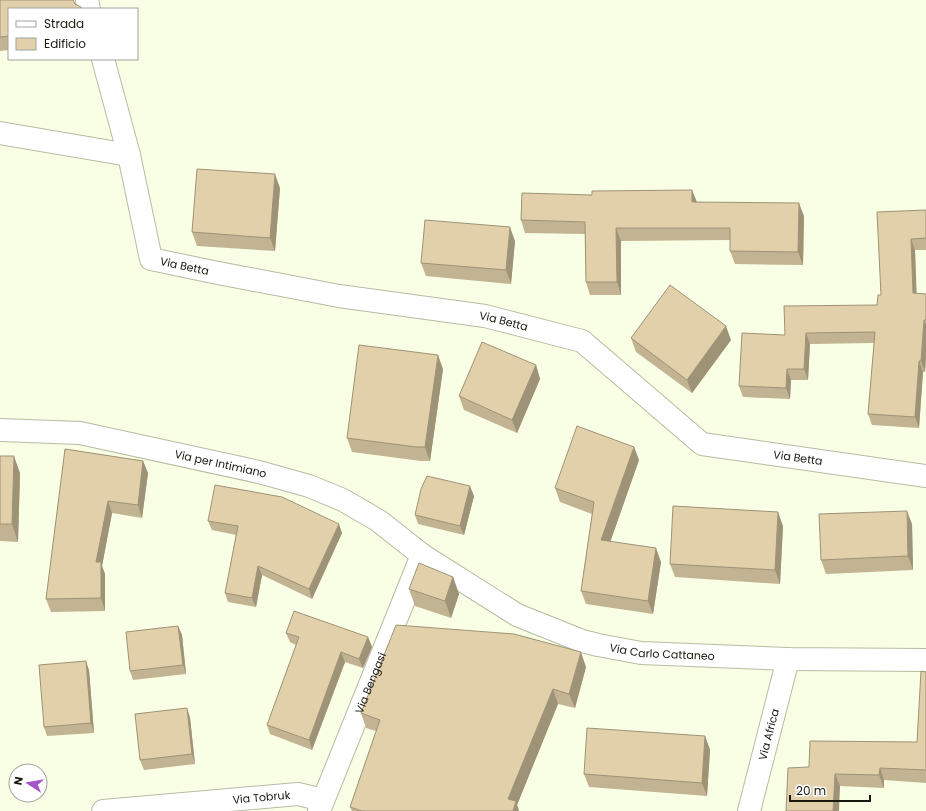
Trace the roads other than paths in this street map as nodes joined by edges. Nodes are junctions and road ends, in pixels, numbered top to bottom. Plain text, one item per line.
1 (103, 60) edge
2 (0, 133) edge
3 (129, 155) junction
4 (0, 430) edge
5 (926, 476) edge
6 (422, 555) junction
7 (788, 659) junction
8 (926, 660) edge
9 (321, 805) edge
10 (103, 811) edge
11 (749, 811) edge

1 - 3 street, Via Betta
2 - 3 street
3 - 5 street, Via Betta
4 - 6 street, Via per Intimiano
6 - 7 street, Via Carlo Cattaneo
6 - 9 street, Via Bengasi
7 - 8 street, Via Carlo Cattaneo
7 - 11 street, Via Africa
9 - 10 street, Via Tobruk

